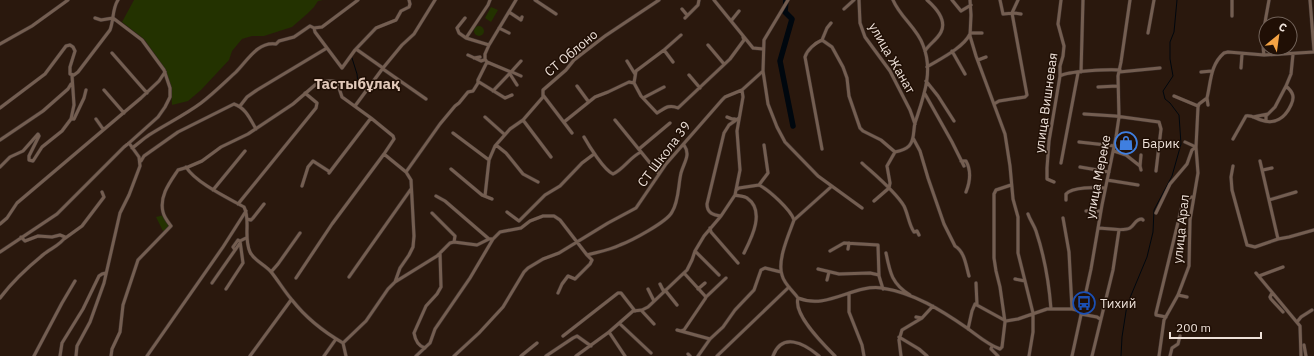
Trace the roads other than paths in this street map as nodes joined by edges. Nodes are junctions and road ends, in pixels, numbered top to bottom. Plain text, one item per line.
1 (68, 0) edge
2 (118, 0) edge
3 (358, 0) edge
4 (409, 0) edge
5 (436, 0) edge
6 (490, 0) edge
7 (516, 0) edge
8 (535, 0) edge
9 (659, 0) edge
10 (699, 0) edge
11 (714, 0) edge
12 (788, 0) edge
13 (854, 0) edge
14 (859, 0) edge
15 (893, 0) edge
16 (927, 0) edge
17 (952, 0) edge
18 (970, 0) edge
19 (1000, 0) edge
20 (1018, 0) edge
21 (1061, 0) edge
22 (1083, 0) edge
23 (1130, 0) edge
24 (1154, 0) edge
25 (1232, 0) edge
26 (1269, 0) edge
27 (1310, 0) edge
28 (971, 5) junction
29 (682, 9) dead end
30 (844, 9) dead end
31 (739, 11) dead end
32 (508, 12) junction
33 (1012, 13) junction
34 (556, 14) dead end
35 (1021, 14) dead end
36 (1232, 16) dead end
37 (1266, 16) edge
38 (95, 18) dead end
39 (113, 18) junction
40 (465, 18) dead end
41 (522, 20) dead end
42 (731, 21) junction
43 (831, 23) dead end
44 (314, 28) junction
45 (499, 28) junction
46 (509, 33) dead end
47 (970, 33) junction
48 (982, 33) dead end
49 (1148, 33) dead end
50 (681, 35) dead end
51 (743, 37) junction
52 (466, 38) junction
53 (822, 40) junction
54 (0, 44) edge
55 (489, 45) junction
56 (708, 45) dead end
57 (327, 48) junction
58 (356, 49) junction
59 (664, 50) junction
60 (763, 50) junction
61 (924, 51) junction
62 (952, 51) junction
63 (1314, 51) edge
64 (112, 53) dead end
65 (1298, 53) edge
66 (1242, 54) junction
67 (468, 55) dead end
68 (1258, 55) edge
69 (1293, 56) edge
70 (986, 57) dead end
71 (474, 58) junction
72 (485, 60) junction
73 (978, 60) junction
74 (521, 61) dead end
75 (627, 61) dead end
76 (673, 62) dead end
77 (724, 64) junction
78 (927, 67) junction
79 (1160, 68) dead end
80 (1242, 68) dead end
81 (383, 69) junction
82 (763, 71) junction
83 (1120, 71) junction
84 (1212, 71) junction
85 (164, 72) junction
86 (1079, 72) junction
87 (1201, 72) dead end
88 (511, 73) junction
89 (635, 74) junction
90 (965, 74) dead end
91 (689, 75) dead end
92 (520, 76) dead end
93 (1060, 76) junction
94 (72, 77) junction
95 (926, 81) junction
96 (479, 82) junction
97 (634, 83) junction
98 (517, 85) dead end
99 (577, 86) dead end
100 (1117, 86) junction
101 (1286, 86) junction
102 (664, 87) dead end
103 (1098, 87) dead end
104 (700, 88) junction
105 (70, 90) junction
106 (86, 90) dead end
107 (104, 90) dead end
108 (742, 90) junction
109 (493, 91) junction
110 (147, 93) junction
111 (305, 93) junction
112 (925, 93) junction
113 (512, 95) dead end
114 (543, 95) junction
115 (1174, 96) dead end
116 (643, 98) junction
117 (1208, 98) junction
118 (426, 99) dead end
119 (588, 101) junction
120 (994, 104) junction
121 (1208, 105) dead end
122 (240, 106) junction
123 (356, 106) junction
124 (1198, 106) junction
125 (0, 108) edge
126 (124, 113) junction
127 (1084, 114) dead end
128 (1268, 114) junction
129 (739, 116) junction
130 (485, 117) dead end
131 (727, 117) dead end
132 (1119, 117) junction
133 (1253, 117) junction
134 (371, 118) junction
135 (71, 119) junction
136 (96, 119) dead end
137 (523, 120) junction
138 (615, 120) dead end
139 (954, 121) dead end
140 (1266, 121) junction
141 (564, 122) junction
142 (670, 123) dead end
143 (915, 124) junction
144 (860, 128) junction
145 (103, 129) junction
146 (256, 129) junction
147 (453, 133) dead end
148 (858, 133) dead end
149 (504, 134) junction
150 (572, 134) dead end
151 (584, 137) dead end
152 (912, 139) junction
153 (1234, 139) dead end
154 (0, 140) edge
155 (1079, 142) dead end
156 (1186, 142) dead end
157 (129, 144) junction
158 (684, 144) junction
159 (496, 145) junction
160 (764, 145) dead end
161 (1115, 146) junction
162 (1196, 147) junction
163 (132, 148) junction
164 (639, 148) junction
165 (822, 149) dead end
166 (1114, 150) junction
167 (245, 151) dead end
168 (512, 152) dead end
169 (641, 152) junction
170 (895, 152) junction
171 (384, 154) junction
172 (594, 154) junction
173 (509, 157) junction
174 (551, 157) dead end
175 (140, 159) junction
176 (489, 160) junction
177 (1133, 160) junction
178 (961, 161) junction
179 (1260, 161) dead end
180 (862, 163) dead end
181 (1061, 163) dead end
182 (964, 166) dead end
183 (1140, 166) junction
184 (1233, 166) dead end
185 (0, 167) edge
186 (186, 167) junction
187 (1080, 167) dead end
188 (1272, 168) dead end
189 (451, 169) dead end
190 (1141, 170) dead end
191 (1262, 170) junction
192 (1156, 171) dead end
193 (406, 172) junction
194 (1109, 172) junction
195 (659, 174) junction
196 (1108, 180) junction
197 (538, 182) dead end
198 (1054, 182) dead end
199 (759, 185) junction
200 (1012, 185) junction
201 (1138, 185) dead end
202 (302, 186) dead end
203 (832, 186) junction
204 (889, 188) junction
205 (1105, 188) junction
206 (411, 189) junction
207 (213, 190) junction
208 (736, 190) junction
209 (102, 192) dead end
210 (966, 192) dead end
211 (1296, 192) dead end
212 (735, 195) junction
213 (436, 196) dead end
214 (485, 196) junction
215 (1194, 196) junction
216 (492, 199) dead end
217 (1066, 200) dead end
218 (1269, 200) junction
219 (874, 201) dead end
220 (238, 204) junction
221 (264, 204) dead end
222 (862, 208) dead end
223 (246, 211) junction
224 (1086, 211) dead end
225 (1101, 211) junction
226 (507, 212) dead end
227 (432, 213) dead end
228 (1156, 213) dead end
229 (1028, 214) dead end
230 (721, 216) junction
231 (1063, 218) dead end
232 (247, 219) junction
233 (794, 220) junction
234 (1143, 220) dead end
235 (0, 224) edge
236 (710, 228) junction
237 (1098, 228) junction
238 (1314, 230) edge
239 (1119, 232) junction
240 (300, 233) dead end
241 (919, 235) dead end
242 (21, 237) junction
243 (64, 237) junction
244 (246, 238) junction
245 (491, 239) junction
246 (1278, 239) junction
247 (240, 241) junction
248 (454, 242) junction
249 (577, 242) junction
250 (849, 243) junction
251 (848, 249) dead end
252 (695, 251) junction
253 (830, 251) dead end
254 (0, 252) edge
255 (440, 253) junction
256 (744, 253) dead end
257 (886, 253) dead end
258 (587, 255) junction
259 (738, 263) dead end
260 (1283, 267) dead end
261 (818, 269) dead end
262 (271, 272) junction
263 (781, 272) junction
264 (829, 272) junction
265 (106, 273) junction
266 (684, 273) junction
267 (1256, 273) dead end
268 (719, 275) dead end
269 (879, 275) junction
270 (969, 276) dead end
271 (1259, 276) junction
272 (349, 277) dead end
273 (296, 278) dead end
274 (726, 278) dead end
275 (1015, 279) dead end
276 (827, 280) dead end
277 (75, 281) dead end
278 (1025, 281) junction
279 (395, 282) junction
280 (212, 283) dead end
281 (705, 283) dead end
282 (976, 283) dead end
283 (660, 284) dead end
284 (789, 287) junction
285 (881, 287) junction
286 (226, 289) dead end
287 (648, 289) dead end
288 (698, 289) junction
289 (664, 291) junction
290 (558, 293) dead end
291 (849, 293) junction
292 (1272, 293) junction
293 (1178, 295) junction
294 (706, 297) junction
295 (914, 297) junction
296 (1187, 297) dead end
297 (0, 298) edge
298 (798, 298) junction
299 (291, 300) junction
300 (654, 301) junction
301 (677, 305) dead end
302 (977, 305) junction
303 (933, 306) junction
304 (1051, 309) junction
305 (1072, 309) junction
306 (641, 310) junction
307 (1312, 310) dead end
308 (635, 311) junction
309 (1081, 312) junction
310 (1283, 312) dead end
311 (1033, 313) junction
312 (916, 317) dead end
313 (1166, 317) junction
314 (922, 318) junction
315 (1100, 319) junction
316 (1005, 320) junction
317 (1297, 322) junction
318 (619, 323) junction
319 (654, 324) dead end
320 (968, 329) junction
321 (609, 332) junction
322 (563, 336) dead end
323 (1180, 336) dead end
324 (899, 337) junction
325 (336, 339) junction
326 (710, 339) junction
327 (343, 343) junction
328 (537, 343) dead end
329 (1304, 345) dead end
330 (591, 346) junction
331 (992, 346) junction
332 (425, 348) junction
333 (620, 350) junction
334 (651, 353) dead end
335 (347, 355) edge
336 (34, 356) edge
337 (60, 356) edge
338 (76, 356) edge
339 (111, 356) edge
340 (147, 356) edge
341 (250, 356) edge
342 (324, 356) edge
343 (416, 356) edge
344 (454, 356) edge
345 (521, 356) edge
346 (546, 356) edge
347 (576, 356) edge
348 (621, 356) edge
349 (624, 356) edge
350 (698, 356) edge
351 (717, 356) edge
352 (773, 356) edge
353 (819, 356) edge
354 (835, 356) edge
355 (864, 356) edge
356 (901, 356) edge
357 (927, 356) edge
358 (998, 356) edge
359 (1028, 356) edge
360 (1072, 356) edge
361 (1092, 356) edge
362 (1159, 356) edge
363 (1170, 356) edge
364 (1301, 356) edge
365 (1306, 356) edge

1 - 54 street
2 - 39 street
3 - 44 street
4 - 58 street
5 - 81 street
6 - 52 street
7 - 32 street
8 - 34 street
9 - 114 street, СТ Облоно
10 - 29 street
11 - 42 street
12 - 60 street
13 - 30 street
14 - 143 street, улица Жанат
15 - 61 street
16 - 61 street
17 - 28 street
18 - 28 street
19 - 33 street
20 - 33 street
21 - 93 street, улица Вишневая
22 - 86 street
23 - 83 street, улица Мереке
24 - 49 street
25 - 36 street
26 - 37 street
27 - 63 street
28 - 47 street
31 - 42 street
32 - 41 street
32 - 45 street
33 - 35 street
33 - 120 street
38 - 39 street
39 - 85 street
39 - 94 street
40 - 52 street
42 - 51 street
43 - 53 street
44 - 57 street
44 - 163 street
45 - 46 street
45 - 55 street
47 - 48 street
47 - 62 street
47 - 73 street
50 - 59 street
51 - 60 street
51 - 77 street
52 - 55 street
53 - 144 street
53 - 165 street
55 - 72 street
56 - 77 street
57 - 58 street
57 - 122 street
58 - 81 street
59 - 76 street
59 - 89 street
60 - 82 street
61 - 78 street
62 - 78 street
62 - 90 street
63 - 65 street
64 - 110 street
66 - 68 street
66 - 80 street
66 - 84 street
67 - 71 street
69 - 101 street
70 - 73 street
71 - 72 street
71 - 72 street
72 - 88 street
72 - 96 street
73 - 120 street
74 - 88 street
75 - 89 street
77 - 104 street
78 - 95 street
79 - 83 street
81 - 118 street
81 - 123 street
82 - 108 street, СТ Школа 39
82 - 203 street
83 - 86 street
83 - 100 street, улица Мереке
84 - 87 street
84 - 117 street
85 - 110 street
85 - 157 street
86 - 93 street
86 - 181 street
88 - 92 street
88 - 98 street
88 - 109 street
89 - 97 street
91 - 104 street
93 - 198 street, улица Вишневая
94 - 105 street
94 - 125 street
95 - 112 street
95 - 139 street
96 - 109 street
96 - 193 street
97 - 116 street
97 - 119 street
99 - 119 street
100 - 103 street
100 - 132 street, улица Мереке
101 - 128 street
101 - 140 street
102 - 116 street
104 - 116 street
105 - 135 street
105 - 154 street
106 - 135 street
107 - 126 street
108 - 129 street
108 - 158 street, СТ Школа 39
109 - 113 street
110 - 126 street
111 - 123 street
111 - 146 street
111 - 220 street
112 - 143 street
112 - 178 street
114 - 137 street, СТ Облоно
114 - 141 street
115 - 124 street
117 - 121 street
117 - 124 street
119 - 141 street
120 - 200 street
122 - 146 street
122 - 175 street
123 - 134 street
124 - 162 street, улица Арал
126 - 145 street
127 - 132 street
128 - 133 street
128 - 140 street
129 - 131 street
129 - 208 street
129 - 230 street
130 - 149 street
132 - 161 street, улица Мереке
132 - 192 street
133 - 140 street
133 - 153 street
134 - 171 street
134 - 202 street
135 - 185 street
136 - 145 street
137 - 149 street, СТ Облоно
137 - 174 street
138 - 164 street
141 - 150 street
142 - 164 street
143 - 152 street
144 - 148 street
144 - 170 street
145 - 235 street
146 - 186 street
147 - 176 street
149 - 159 street, СТ Облоно
151 - 172 street
152 - 170 street
152 - 270 street
155 - 161 street
156 - 162 street
157 - 163 street
157 - 242 street
158 - 195 street, СТ Школа 39
158 - 258 street
159 - 173 street
159 - 176 street, СТ Облоно
160 - 199 street
161 - 166 street, улица Мереке
162 - 215 street, улица Арал
162 - 228 street
163 - 175 street
164 - 169 street
166 - 177 street
166 - 194 street, улица Мереке
167 - 207 street
168 - 173 street
169 - 172 street
169 - 195 street
170 - 204 street
171 - 193 street
171 - 273 street
172 - 226 street
173 - 197 street
175 - 265 street
176 - 214 street, СТ Облоно
177 - 183 street
177 - 183 street
178 - 182 street
178 - 210 street
179 - 191 street
180 - 204 street
183 - 190 street
184 - 246 street
186 - 207 street
186 - 339 street
187 - 194 street
188 - 191 street
189 - 214 street
191 - 218 street
193 - 206 street
194 - 196 street, улица Мереке
195 - 249 street, СТ Школа 39
196 - 201 street
196 - 205 street, улица Мереке
199 - 208 street
199 - 233 street
200 - 278 street
200 - 316 street
203 - 222 street
203 - 233 street
204 - 219 street
204 - 241 street
205 - 217 street
205 - 225 street, улица Мереке
206 - 272 street
206 - 279 street
207 - 220 street
208 - 212 street
209 - 243 street
211 - 218 street
212 - 230 street
212 - 256 street
213 - 245 street
214 - 216 street
215 - 293 street, улица Арал
215 - 313 street
218 - 246 street
220 - 223 street
221 - 232 street
223 - 232 street
223 - 340 street
224 - 225 street
225 - 237 street, улица Мереке
227 - 248 street
229 - 304 street
230 - 236 street
231 - 305 street
232 - 244 street
233 - 263 street
234 - 239 street
236 - 252 street
236 - 259 street
237 - 239 street
237 - 309 street, улица Мереке
238 - 246 street
239 - 315 street
240 - 262 street
242 - 243 street
242 - 254 street
243 - 297 street
244 - 247 street
244 - 262 street
245 - 248 street
245 - 249 street
245 - 332 street
247 - 280 street
247 - 286 street
248 - 255 street
249 - 258 street
249 - 344 street, СТ Школа 39
250 - 251 street
250 - 253 street
250 - 269 street
252 - 266 street
252 - 268 street
255 - 279 street
255 - 332 street
257 - 295 street
258 - 290 street
260 - 271 street
261 - 264 street
262 - 299 street
263 - 284 street
263 - 326 street
264 - 269 street
264 - 276 street
265 - 337 street
265 - 338 street
266 - 288 street
266 - 289 street
267 - 271 street
269 - 285 street
271 - 292 street
274 - 294 street
275 - 278 street
277 - 336 street
278 - 311 street
279 - 327 street
281 - 288 street
282 - 302 street
283 - 289 street
284 - 298 street
284 - 351 street
285 - 291 street
285 - 295 street
287 - 300 street
288 - 294 street
289 - 300 street
289 - 301 street
291 - 298 street
291 - 355 street
292 - 310 street
292 - 317 street
293 - 296 street
293 - 313 street, улица Арал
294 - 326 street
295 - 303 street
298 - 354 street
299 - 325 street
299 - 341 street
300 - 306 street
302 - 316 street
302 - 320 street
303 - 314 street
303 - 320 street
304 - 305 street
304 - 311 street
305 - 309 street
306 - 308 street
306 - 319 street
307 - 317 street
308 - 318 street
308 - 322 street
309 - 315 street
309 - 360 street, улица Мереке
311 - 316 street
311 - 359 street
312 - 314 street
313 - 362 street, улица Арал
314 - 324 street
315 - 361 street
316 - 331 street
317 - 364 street
318 - 321 street
318 - 334 street
320 - 331 street
321 - 330 street
321 - 333 street
323 - 363 street
324 - 356 street
324 - 357 street
325 - 327 street
325 - 342 street
326 - 350 street
327 - 335 street
328 - 345 street
329 - 365 street
330 - 346 street
330 - 347 street
331 - 358 street
332 - 343 street
333 - 348 street
333 - 349 street
352 - 353 street

